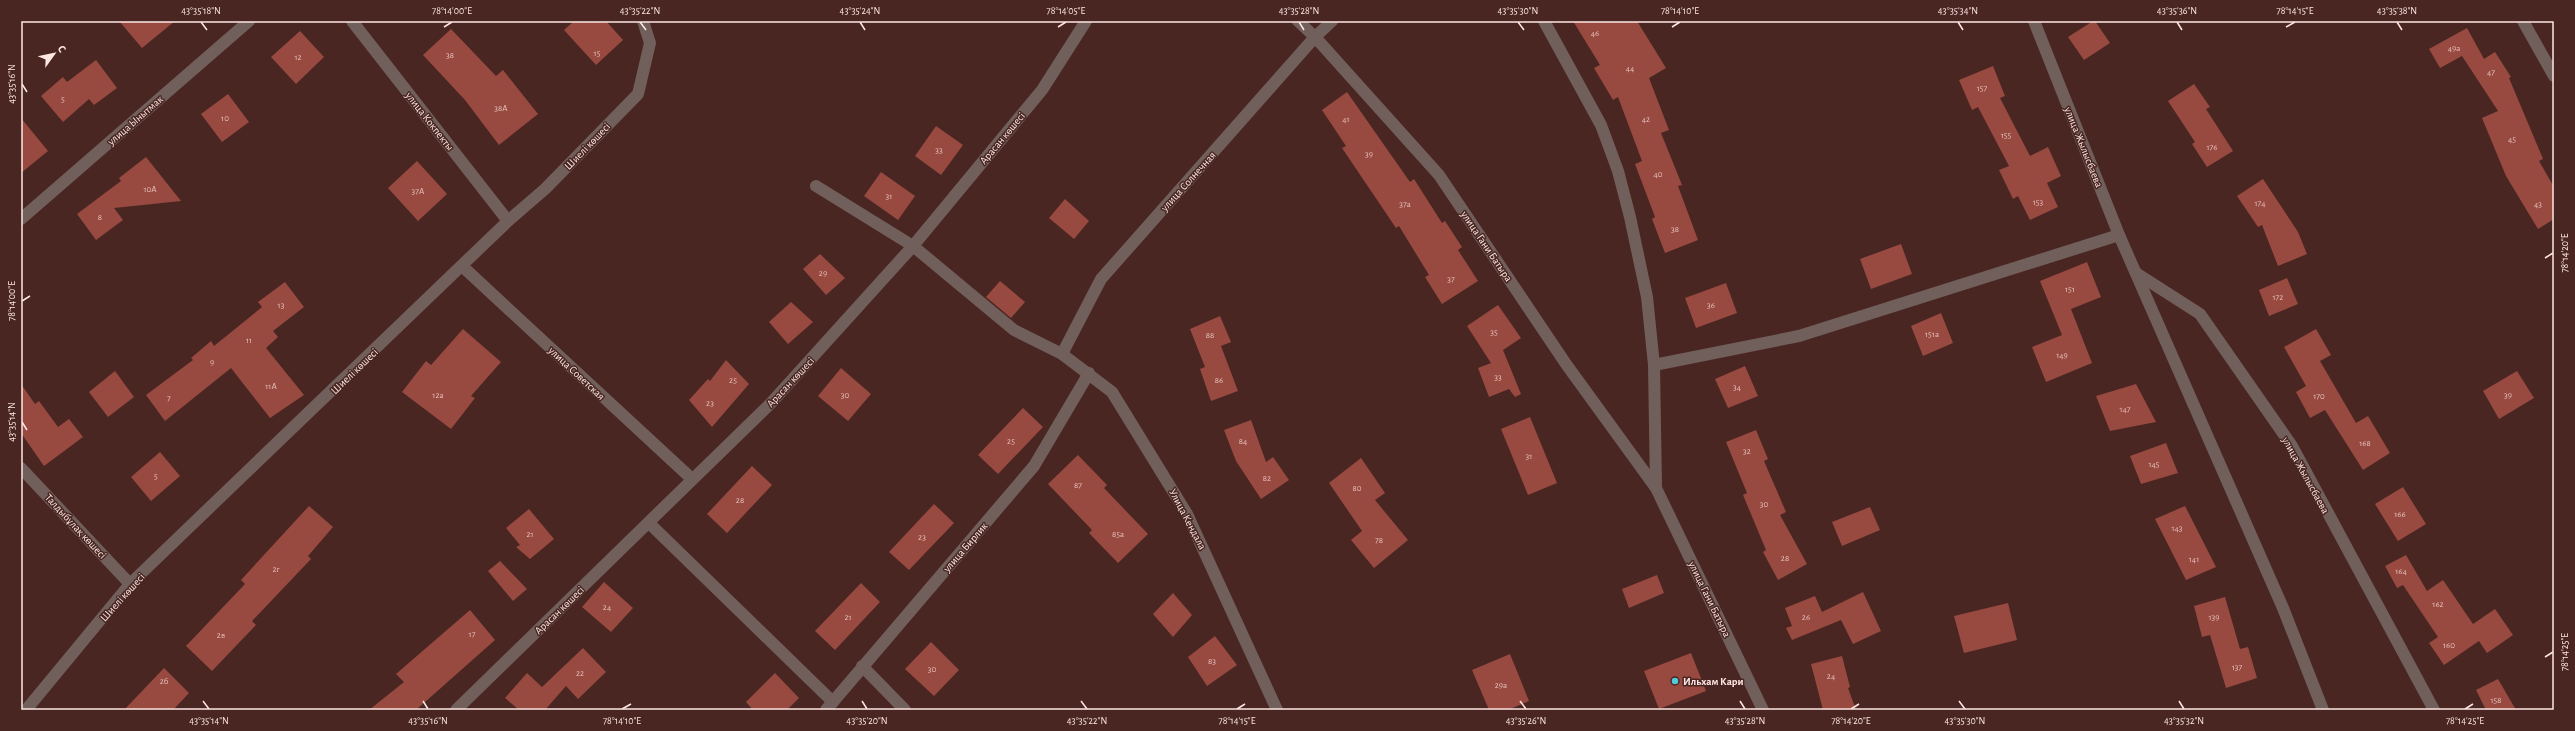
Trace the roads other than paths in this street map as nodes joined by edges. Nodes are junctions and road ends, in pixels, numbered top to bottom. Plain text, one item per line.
1 (249, 21) edge
2 (352, 21) edge
3 (643, 21) edge
4 (1086, 21) edge
5 (1298, 21) edge
6 (1332, 21) edge
7 (1544, 21) edge
8 (2034, 21) edge
9 (2523, 21) edge
10 (1315, 37) junction
11 (2554, 76) edge
12 (816, 186) dead end
13 (21, 219) edge
14 (508, 221) junction
15 (2119, 235) junction
16 (913, 246) junction
17 (462, 266) junction
18 (2136, 273) junction
19 (1062, 354) junction
20 (1654, 365) junction
21 (1089, 373) junction
22 (21, 468) edge
23 (692, 479) junction
24 (1656, 488) junction
25 (648, 523) junction
26 (130, 584) junction
27 (862, 666) junction
28 (830, 706) edge
29 (26, 710) edge
30 (456, 710) edge
31 (905, 710) edge
32 (1277, 710) edge
33 (1763, 710) edge
34 (2323, 710) edge
35 (2434, 710) edge

1 - 13 street, улица Ынытмак
2 - 14 street, улица Кокпекты
3 - 14 street, Шиелі көшесі
4 - 16 street, Арасан көшесі
5 - 10 street, улица Гани Батыра
6 - 10 street, улица Солнечная
7 - 20 street, улица Гани Батыра
8 - 15 street, улица Жылысбаева
9 - 11 street
10 - 19 street, улица Солнечная
10 - 24 street, улица Гани Батыра
12 - 16 street, Улица Кендала
14 - 17 street, Шиелі көшесі
15 - 18 street, улица Жылысбаева
15 - 20 street
16 - 19 street, Улица Кендала
16 - 23 street, Арасан көшесі
17 - 23 street, улица Советская
17 - 26 street, Шиелі көшесі
18 - 34 street, улица Жылысбаева
18 - 35 street, улица Жылысбаева
19 - 21 street, Улица Кендала
20 - 24 street, улица Гани Батыра
21 - 27 street, улица Бирлик
21 - 32 street, Улица Кендала
22 - 26 street, Талдыбұлақ көшесі
23 - 25 street, Арасан көшесі
24 - 33 street, улица Гани Батыра
25 - 28 street
25 - 30 street, Арасан көшесі
26 - 29 street, Шиелі көшесі
27 - 28 street, улица Бирлик
27 - 31 street

